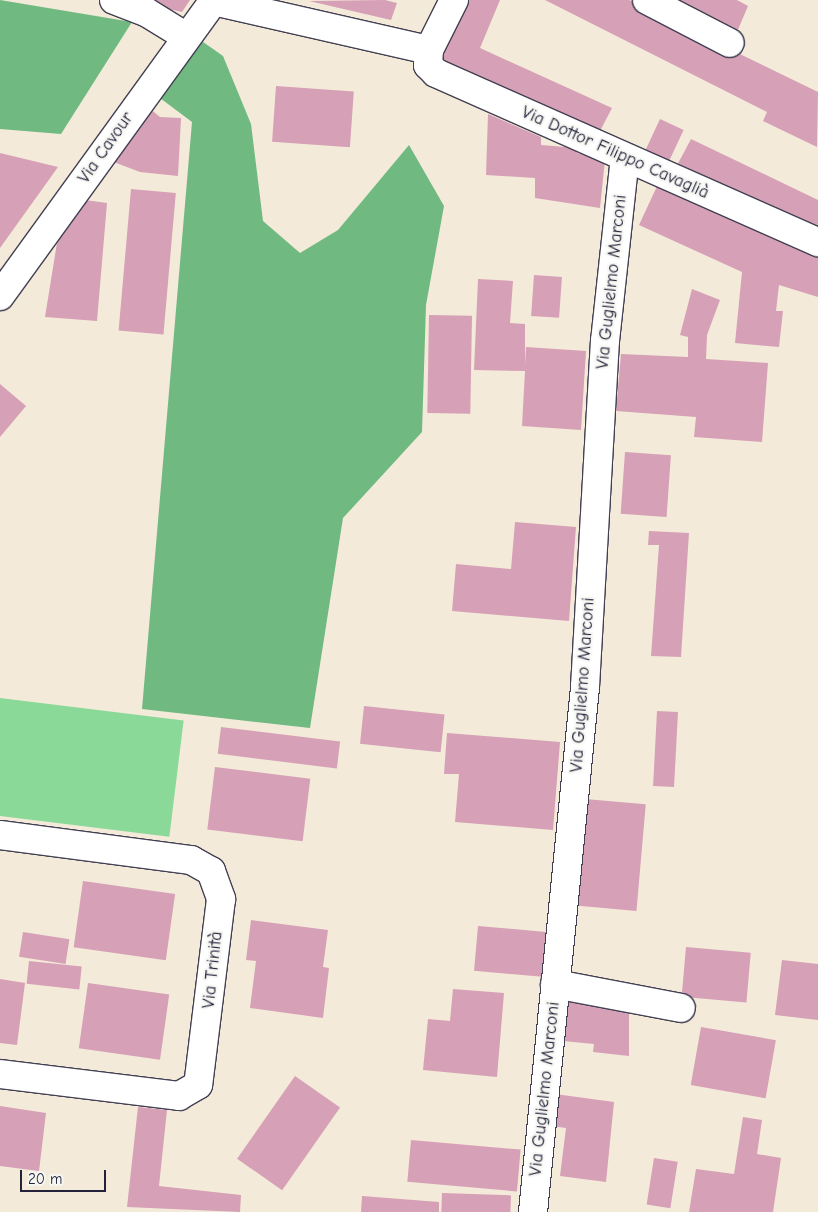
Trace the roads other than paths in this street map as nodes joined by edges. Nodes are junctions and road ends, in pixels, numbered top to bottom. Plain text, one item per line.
1 (114, 0) edge
2 (213, 0) edge
3 (454, 0) edge
4 (647, 0) edge
5 (185, 36) junction
6 (730, 43) dead end
7 (429, 50) junction
8 (625, 158) junction
9 (818, 242) edge
10 (0, 296) edge
11 (0, 835) edge
12 (556, 984) junction
13 (682, 1008) dead end
14 (0, 1074) edge
15 (533, 1212) edge

1 - 5 street
2 - 5 street, Via Cavour
2 - 7 street
3 - 7 street
4 - 6 street
5 - 10 street, Via Cavour
7 - 8 street, Via Dottor Filippo Cavaglià
8 - 9 street, Via Dottor Filippo Cavaglià
8 - 12 street, Via Guglielmo Marconi
11 - 14 street, Via Trinità
12 - 13 street
12 - 15 street, Via Guglielmo Marconi

